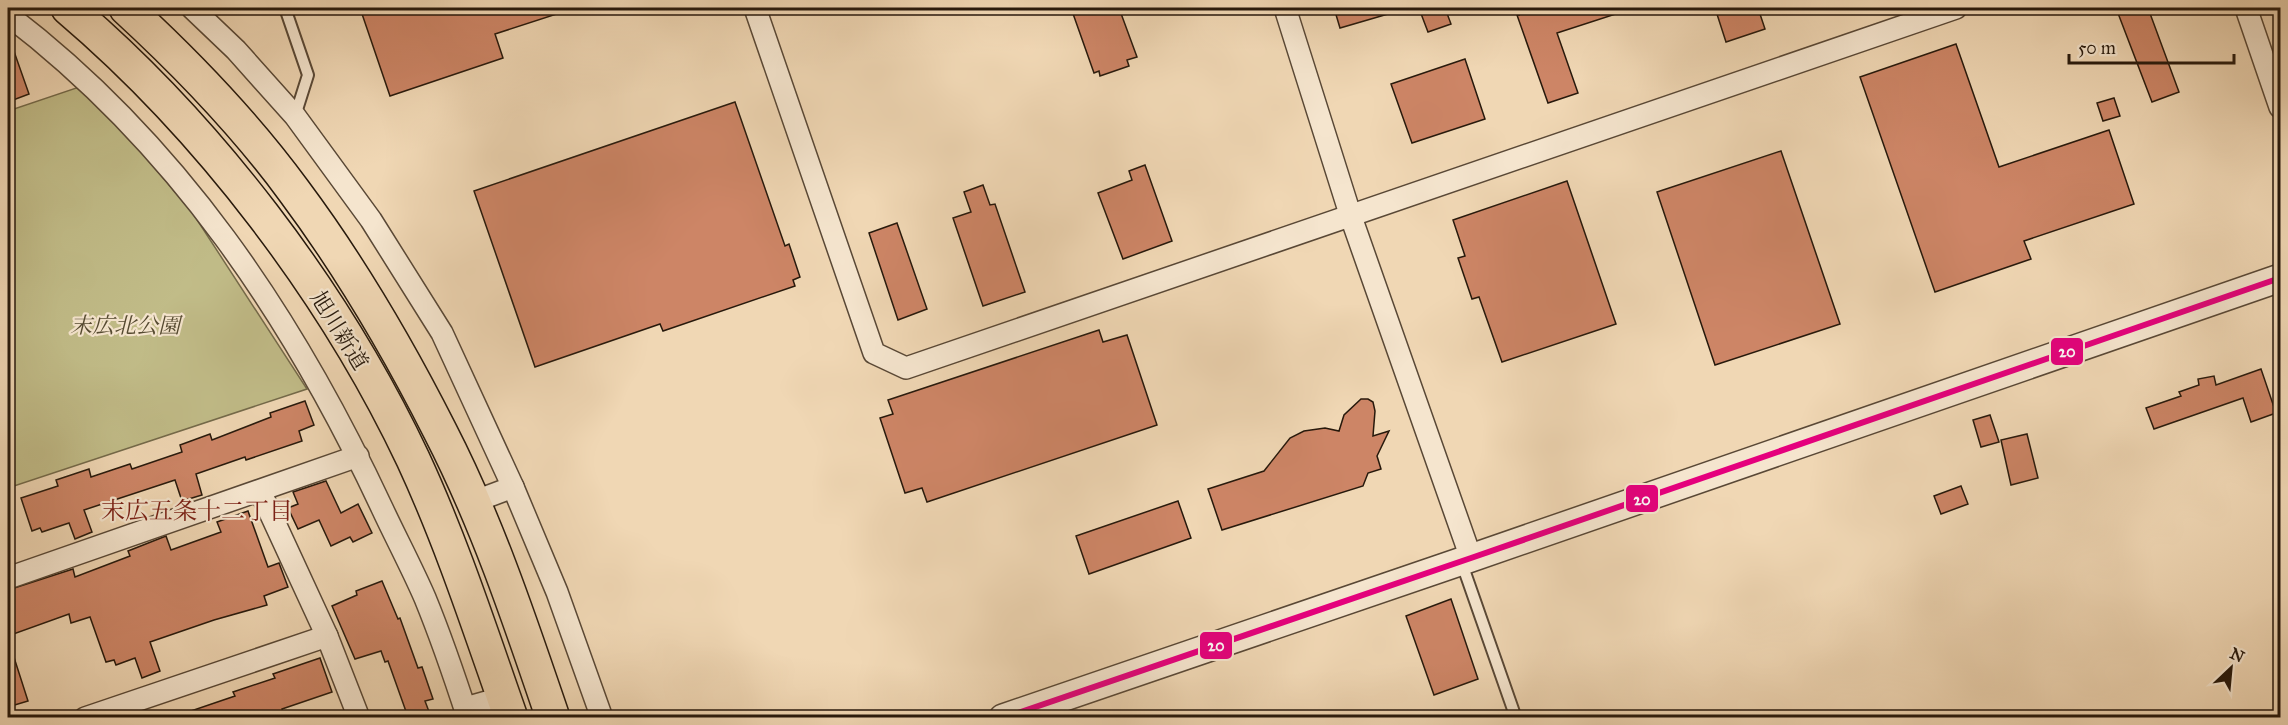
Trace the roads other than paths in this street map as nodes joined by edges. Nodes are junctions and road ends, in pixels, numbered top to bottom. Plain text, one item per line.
1 (68, 8) edge
2 (192, 8) edge
3 (285, 8) edge
4 (756, 8) edge
5 (1285, 8) edge
6 (1956, 8) edge
7 (2246, 8) edge
8 (136, 11) edge
9 (12, 27) edge
10 (2280, 107) edge
11 (295, 116) junction
12 (1351, 217) junction
13 (2280, 278) edge
14 (358, 456) junction
15 (513, 487) junction
16 (260, 491) junction
17 (473, 502) junction
18 (1466, 560) junction
19 (8, 578) edge
20 (327, 636) junction
21 (507, 707) edge
22 (467, 713) edge
23 (85, 717) edge
24 (359, 717) edge
25 (554, 717) edge
26 (602, 717) edge
27 (1003, 717) edge
28 (1516, 717) edge

1 - 21 highway, 旭川新道
2 - 11 street
3 - 11 lane
4 - 12 street
5 - 12 street
6 - 12 street
7 - 10 street
8 - 17 highway, 旭川新道
9 - 14 street
11 - 15 street
12 - 18 street
13 - 18 street
14 - 16 street
14 - 22 street
15 - 17 street
15 - 26 street
16 - 19 street
16 - 20 street
17 - 25 highway, 旭川新道
18 - 27 street
18 - 28 lane
20 - 23 street
20 - 24 street
21 - 22 street

